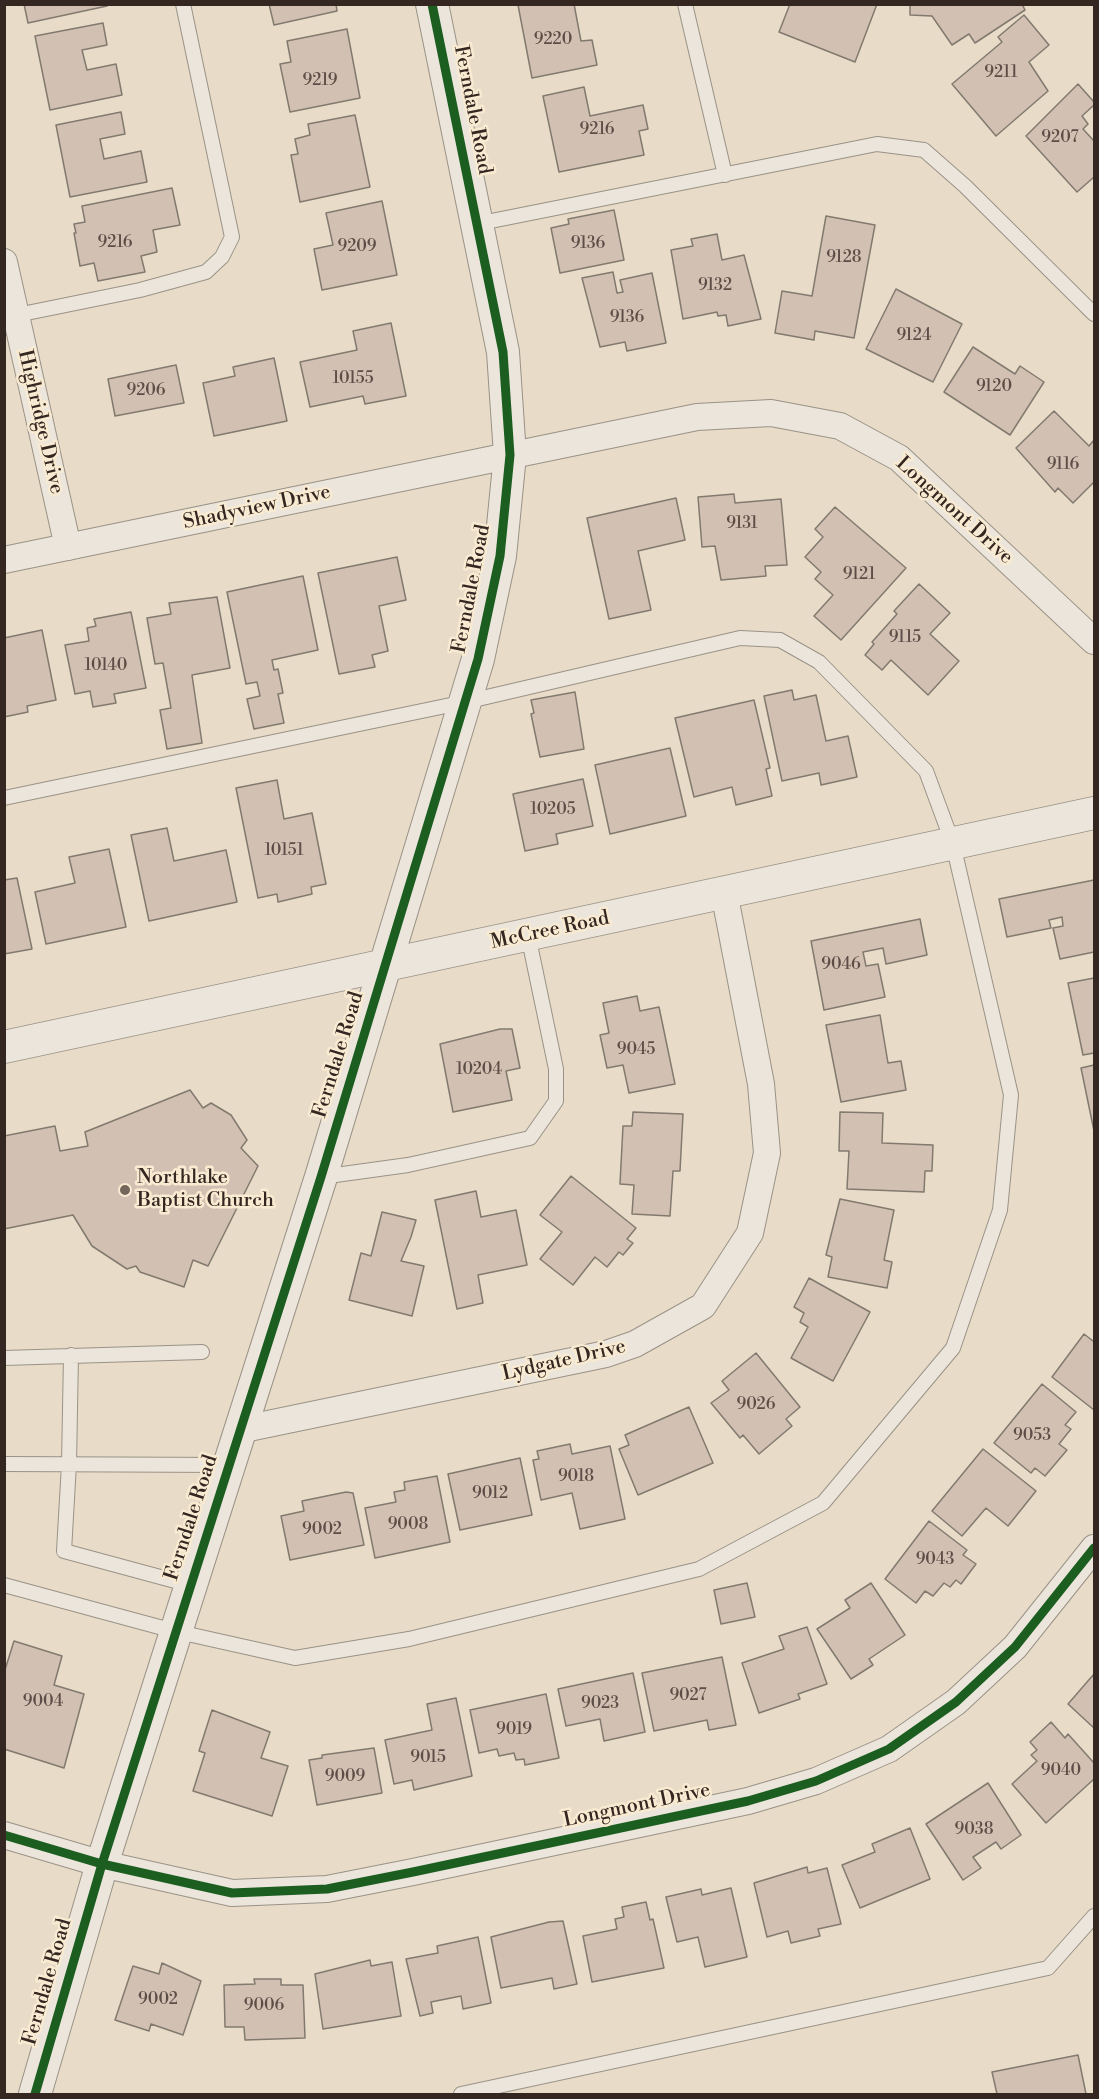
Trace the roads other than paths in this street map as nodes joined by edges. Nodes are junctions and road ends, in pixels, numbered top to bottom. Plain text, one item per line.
1 (183, 4) edge
2 (432, 4) edge
3 (685, 4) edge
4 (725, 175) junction
5 (476, 224) junction
6 (4, 262) edge
7 (1095, 314) edge
8 (10, 317) edge
9 (510, 455) junction
10 (68, 547) junction
11 (4, 560) edge
12 (1095, 641) edge
13 (465, 702) junction
14 (4, 798) edge
15 (1095, 813) edge
16 (953, 844) junction
17 (724, 892) junction
18 (528, 935) junction
19 (385, 967) junction
20 (4, 1047) edge
21 (321, 1177) junction
22 (202, 1352) dead end
23 (71, 1354) junction
24 (4, 1358) edge
25 (239, 1430) junction
26 (4, 1464) edge
27 (69, 1464) junction
28 (228, 1465) junction
29 (1095, 1548) edge
30 (4, 1585) edge
31 (190, 1585) junction
32 (174, 1631) junction
33 (4, 1835) edge
34 (102, 1864) junction
35 (1095, 1916) edge
36 (35, 2094) edge
37 (460, 2094) edge

1 - 8 lane
2 - 5 street, Ferndale Road
3 - 4 lane
4 - 5 lane
4 - 7 lane
5 - 9 street, Ferndale Road
6 - 8 street, Highridge Drive
8 - 10 street, Highridge Drive
9 - 10 street, Shadyview Drive
9 - 12 street, Longmont Drive
9 - 13 street, Ferndale Road
10 - 11 street, Shadyview Drive
13 - 14 lane
13 - 16 lane
13 - 19 street, Ferndale Road
15 - 16 street, McCree Road
16 - 17 street, McCree Road
16 - 32 lane
17 - 18 street, McCree Road
17 - 25 street, Lydgate Drive
18 - 19 street, McCree Road
18 - 21 lane
19 - 20 street, McCree Road
19 - 21 street, Ferndale Road
21 - 25 street, Ferndale Road
22 - 23 lane
23 - 24 lane
23 - 27 lane
25 - 28 street, Ferndale Road
26 - 27 lane
27 - 28 lane
27 - 31 lane
28 - 31 street, Ferndale Road
29 - 34 street, Longmont Drive
30 - 32 lane
31 - 32 street, Ferndale Road
32 - 34 street, Ferndale Road
33 - 34 street, Longmont Drive
34 - 36 street, Ferndale Road
35 - 37 lane

